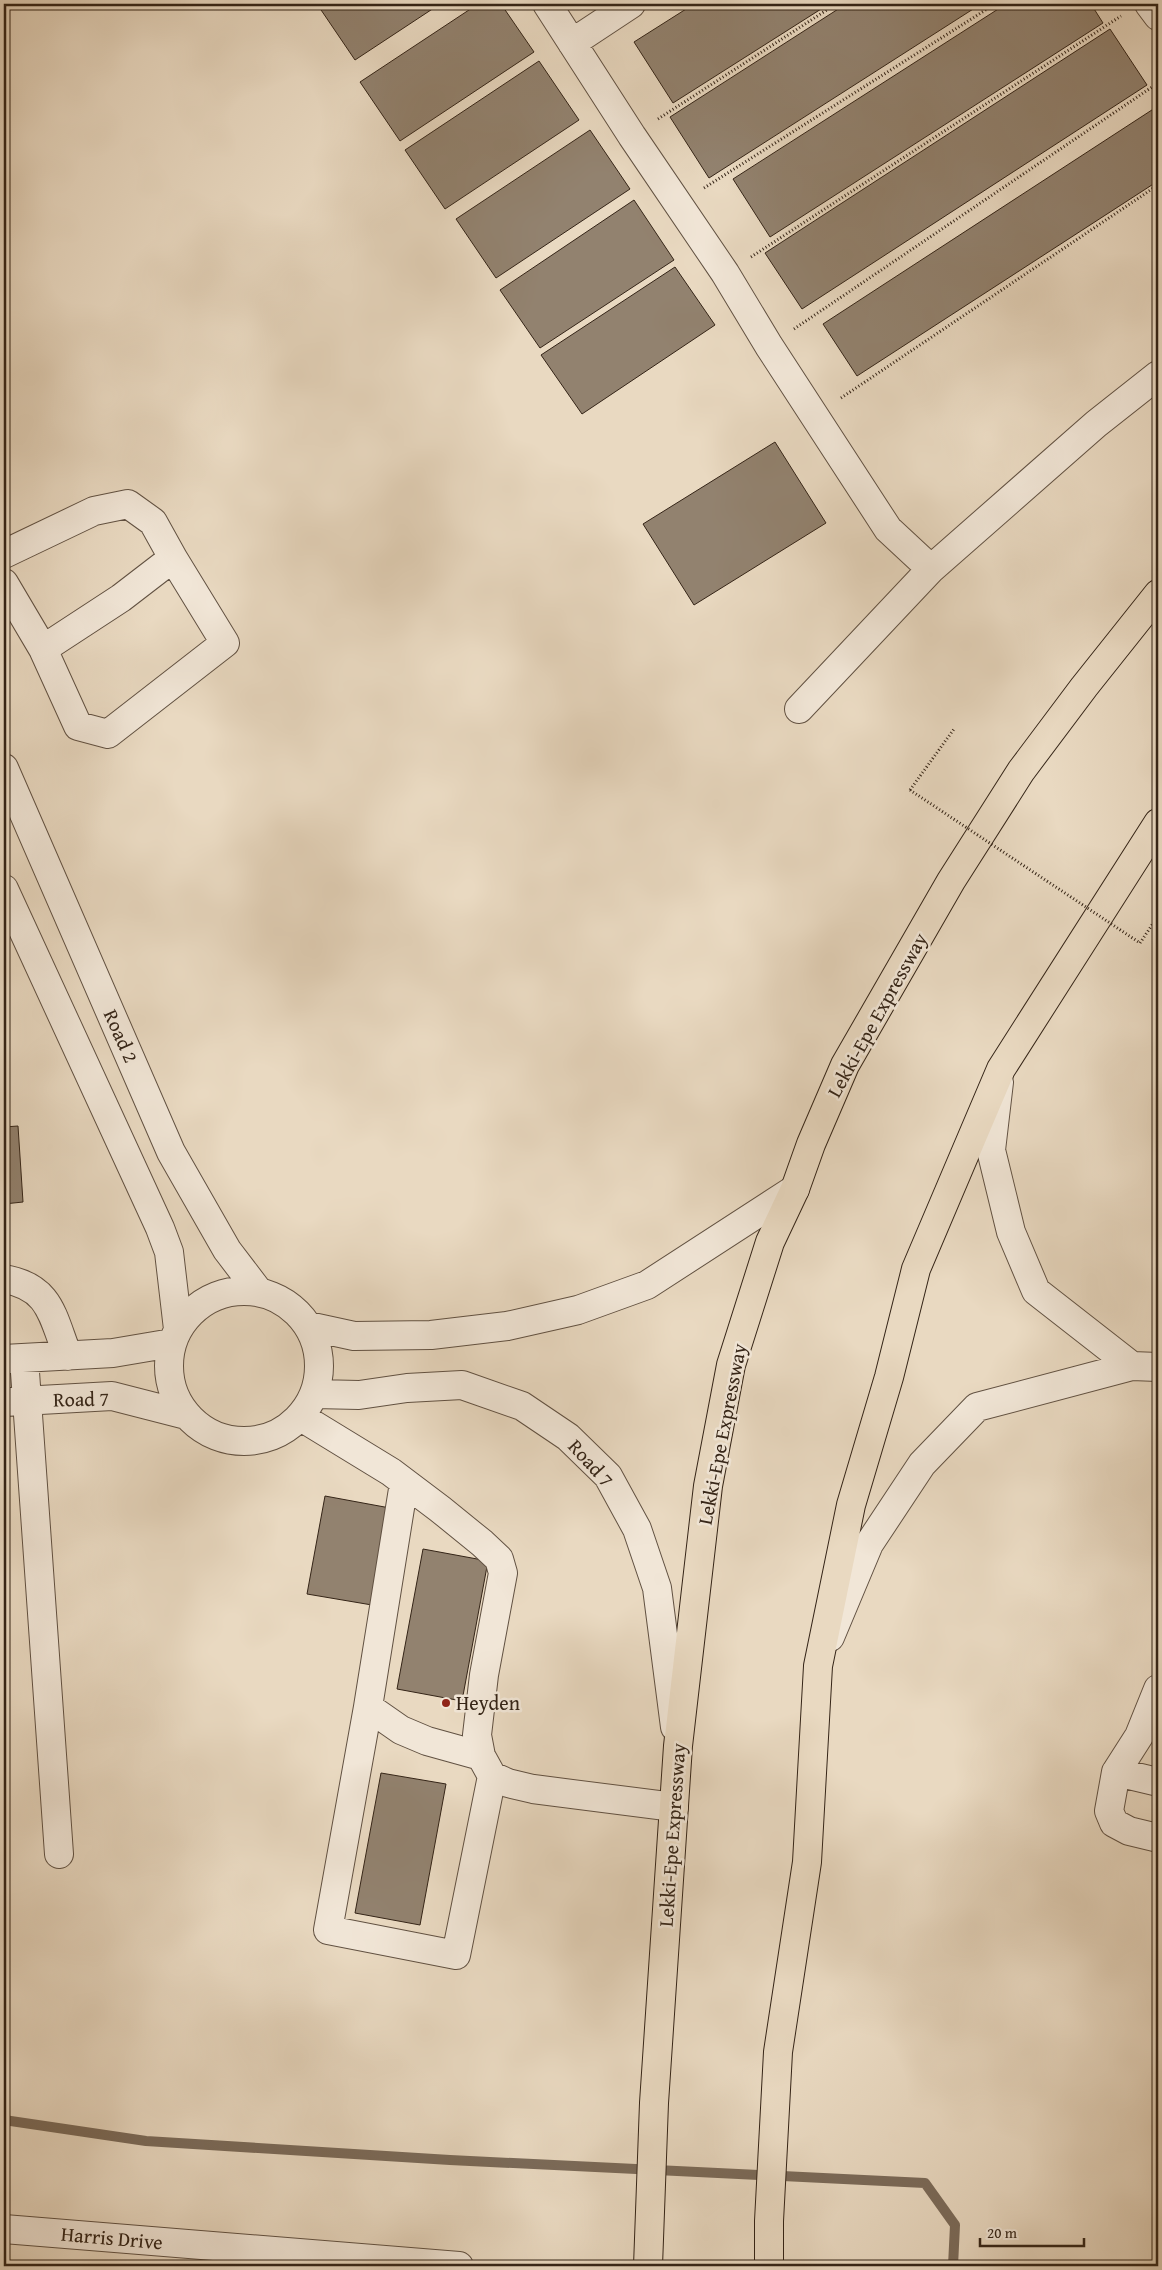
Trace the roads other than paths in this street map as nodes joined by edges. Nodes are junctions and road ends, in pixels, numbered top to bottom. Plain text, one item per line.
1 (547, 4) edge
2 (631, 4) edge
3 (1149, 4) edge
4 (1158, 16) edge
5 (572, 43) junction
6 (1158, 375) edge
7 (4, 554) edge
8 (174, 558) junction
9 (930, 569) junction
10 (4, 583) edge
11 (1158, 594) edge
12 (43, 649) junction
13 (799, 709) dead end
14 (4, 768) edge
15 (1158, 823) edge
16 (4, 889) edge
17 (1001, 1070) junction
18 (795, 1189) junction
19 (4, 1279) edge
20 (259, 1292) junction
21 (308, 1326) junction
22 (175, 1336) junction
23 (68, 1356) junction
24 (14, 1358) edge
25 (1145, 1366) edge
26 (15, 1401) edge
27 (308, 1405) junction
28 (186, 1415) junction
29 (404, 1483) junction
30 (818, 1666) junction
31 (1158, 1689) edge
32 (368, 1707) junction
33 (678, 1746) junction
34 (486, 1766) junction
35 (1116, 1772) junction
36 (1158, 1782) edge
37 (674, 1807) junction
38 (1158, 1838) edge
39 (59, 1854) dead end
40 (4, 2229) edge
41 (459, 2266) edge
42 (648, 2266) edge
43 (769, 2266) edge

1 - 5 street
2 - 5 street
3 - 4 street
5 - 9 street
6 - 9 street
7 - 8 street
8 - 12 street
8 - 12 street
9 - 13 street
10 - 12 street
11 - 18 highway, Lekki-Epe Expressway
14 - 20 street, Road 2
15 - 17 highway
16 - 22 street
17 - 25 street
17 - 30 highway
18 - 21 street
18 - 33 highway, Lekki-Epe Expressway
19 - 23 street
20 - 21 street
20 - 22 street
21 - 27 street
22 - 23 street
22 - 28 street
23 - 24 street
24 - 26 street
25 - 30 street
26 - 28 street, Road 7
26 - 39 street
27 - 28 street
27 - 29 street
27 - 33 street, Road 7
29 - 32 street
29 - 34 street
30 - 43 highway
31 - 35 street
32 - 34 street
32 - 34 street
33 - 37 highway, Lekki-Epe Expressway
34 - 37 street
35 - 36 street
35 - 38 street
37 - 42 highway, Lekki-Epe Expressway
40 - 41 street, Harris Drive

